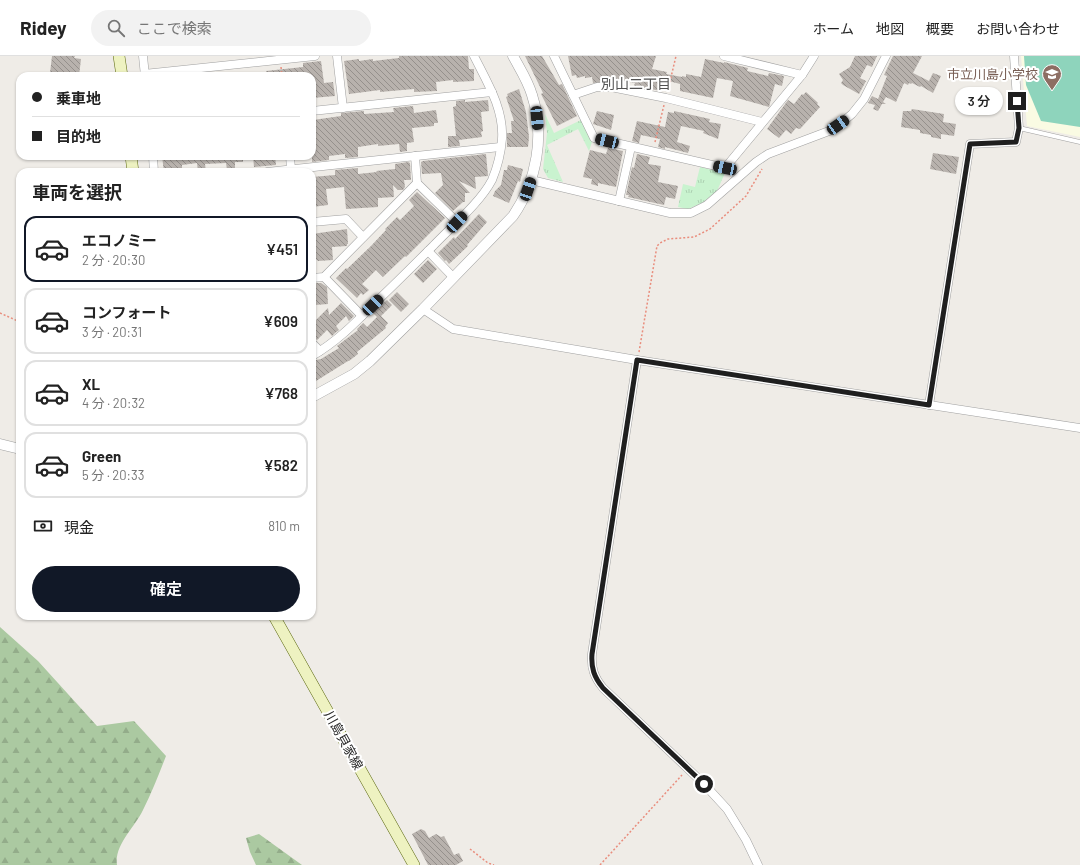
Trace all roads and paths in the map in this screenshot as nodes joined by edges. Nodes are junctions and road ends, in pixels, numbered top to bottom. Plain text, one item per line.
1 (119, 56) edge
2 (143, 56) edge
3 (315, 56) edge
4 (337, 56) edge
5 (474, 56) edge
6 (513, 56) edge
7 (554, 56) edge
8 (676, 56) edge
9 (724, 56) edge
10 (814, 56) edge
11 (886, 56) edge
12 (1014, 56) edge
13 (275, 58) edge
14 (121, 72) edge
15 (144, 72) edge
16 (167, 72) edge
17 (802, 75) junction
18 (492, 92) junction
19 (573, 95) junction
20 (666, 98) junction
21 (343, 108) junction
22 (316, 111) edge
23 (762, 122) junction
24 (1019, 128) junction
25 (1080, 142) edge
26 (500, 147) junction
27 (632, 147) junction
28 (653, 152) junction
29 (415, 156) junction
30 (765, 164) dead end
31 (301, 168) edge
32 (531, 180) junction
33 (418, 183) junction
34 (618, 200) junction
35 (316, 222) edge
36 (457, 222) junction
37 (363, 237) junction
38 (428, 251) junction
39 (324, 277) junction
40 (453, 277) junction
41 (316, 278) edge
42 (423, 309) junction
43 (0, 313) edge
44 (362, 316) junction
45 (16, 320) edge
46 (316, 347) edge
47 (320, 351) junction
48 (316, 354) edge
49 (637, 360) junction
50 (316, 395) edge
51 (929, 405) junction
52 (1080, 428) edge
53 (0, 444) edge
54 (16, 448) edge
55 (276, 620) edge
56 (688, 769) junction
57 (470, 849) dead end
58 (414, 865) edge
59 (494, 865) edge
60 (600, 865) edge
61 (758, 865) edge

1 - 14 main road
2 - 15 street
3 - 13 street
4 - 21 street
5 - 18 street
6 - 32 street
7 - 19 street
8 - 20 path
9 - 17 street
10 - 17 street
11 - 34 street
12 - 24 street
13 - 16 street
17 - 23 street
18 - 21 street
18 - 26 street
19 - 20 street
19 - 27 street
20 - 23 street
20 - 28 path
21 - 22 street
23 - 28 street
24 - 25 lane
24 - 51 street
26 - 29 street
26 - 36 street
27 - 28 street
27 - 34 street
29 - 31 street
29 - 33 street
30 - 49 path
32 - 34 street
32 - 40 street
33 - 36 street
33 - 37 street
35 - 37 street
36 - 38 street
37 - 39 street
38 - 40 street
38 - 44 street
39 - 41 street
39 - 44 street
40 - 42 street
42 - 49 street
42 - 50 street
43 - 45 path
44 - 47 street
46 - 47 street
47 - 48 street
49 - 51 street
49 - 56 street
51 - 52 street
53 - 54 street
55 - 58 main road, 川島貝家線
56 - 60 path
56 - 61 street
57 - 59 path

